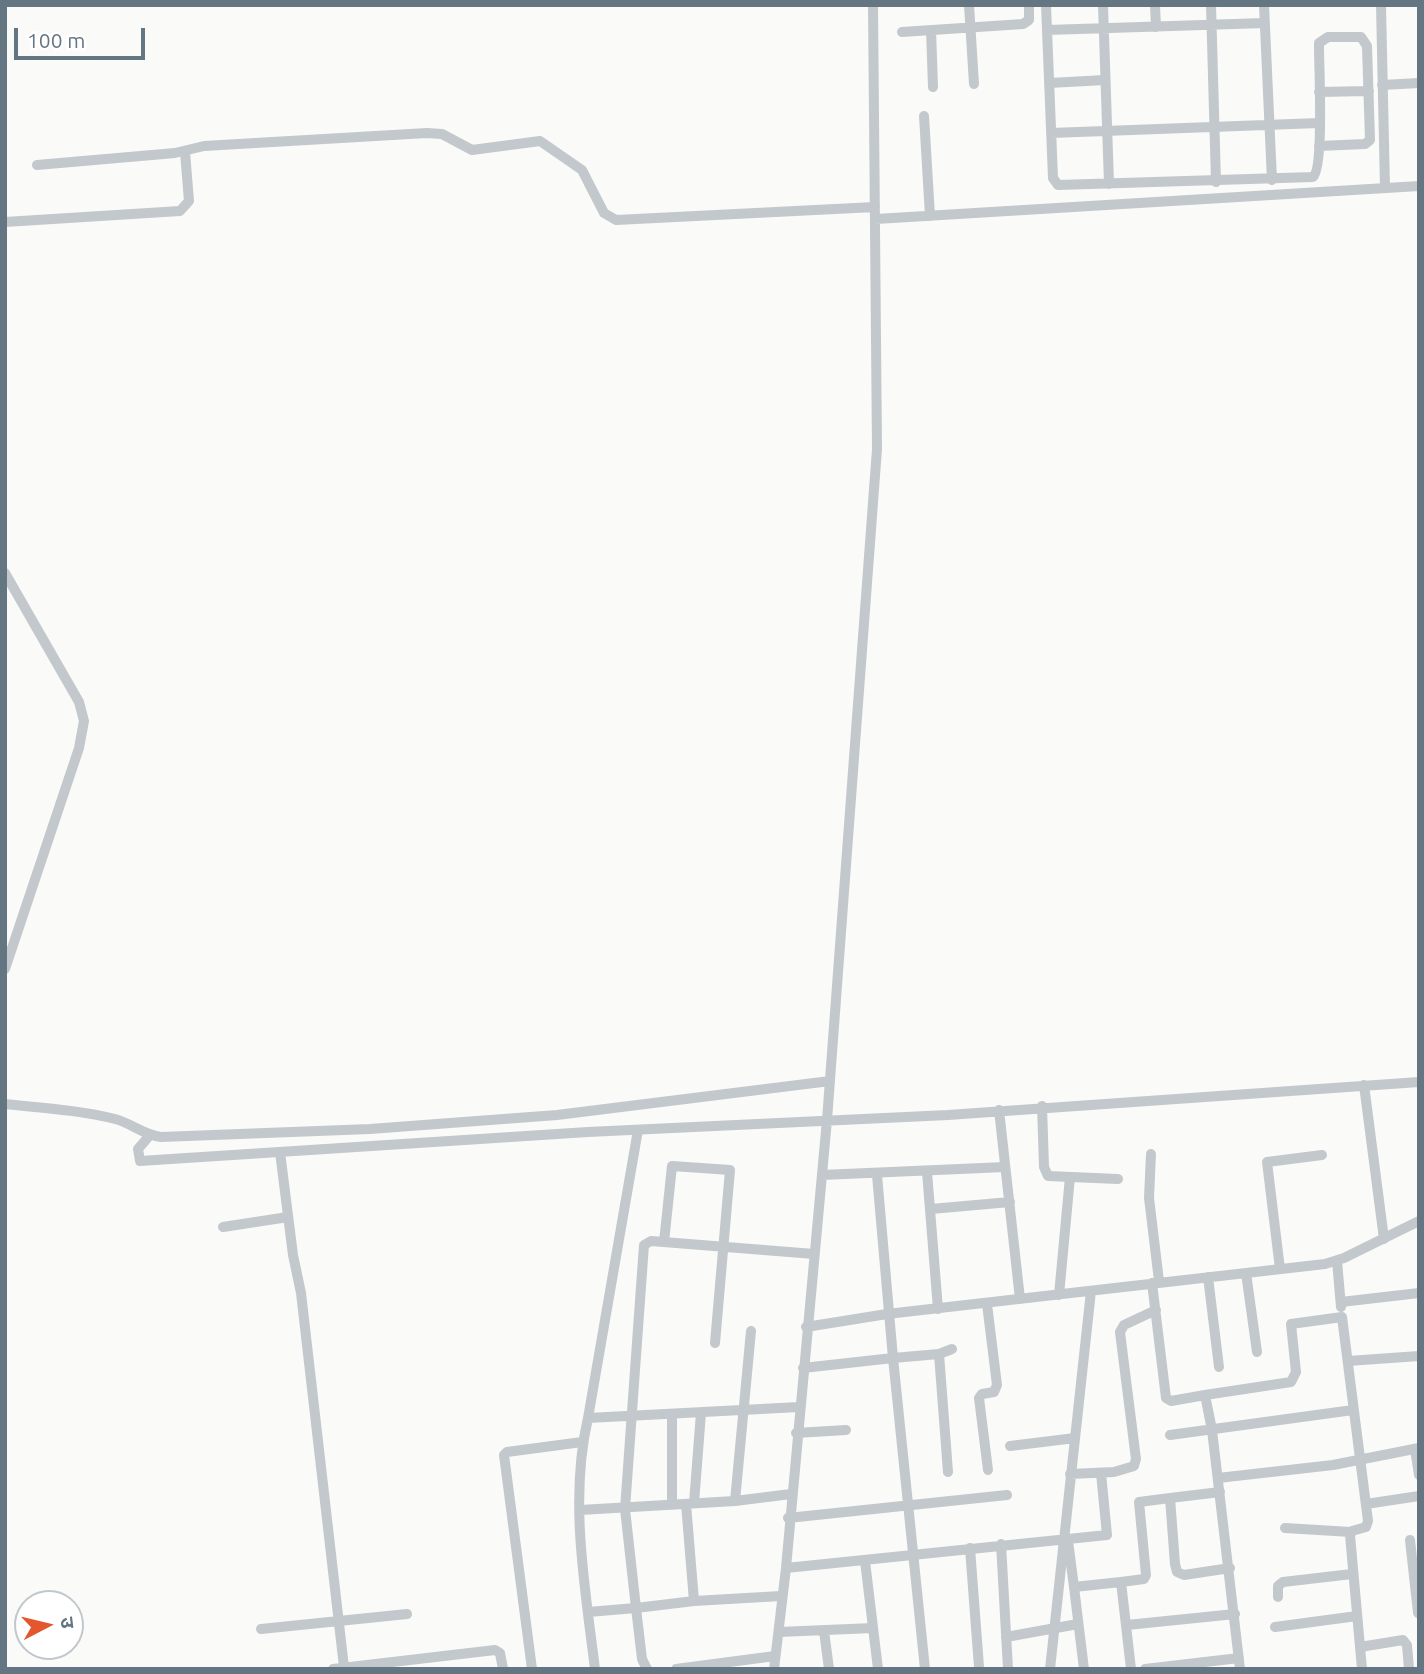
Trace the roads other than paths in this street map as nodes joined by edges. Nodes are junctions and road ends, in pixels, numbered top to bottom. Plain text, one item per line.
1 (873, 5) edge
2 (969, 5) edge
3 (1029, 5) edge
4 (1046, 5) edge
5 (1103, 5) edge
6 (1156, 5) edge
7 (1211, 5) edge
8 (1264, 5) edge
9 (1381, 5) edge
10 (1265, 23) junction
11 (1212, 25) junction
12 (1156, 27) junction
13 (971, 28) junction
14 (1104, 28) junction
15 (931, 30) junction
16 (1047, 30) junction
17 (902, 32) dead end
18 (1105, 80) junction
19 (1049, 83) junction
20 (1419, 83) edge
21 (974, 84) dead end
22 (1382, 85) junction
23 (933, 87) dead end
24 (1369, 91) junction
25 (1319, 92) junction
26 (924, 116) dead end
27 (1319, 123) junction
28 (1270, 125) junction
29 (1215, 129) junction
30 (1107, 132) junction
31 (1051, 133) junction
32 (1319, 146) junction
33 (185, 152) junction
34 (37, 165) dead end
35 (1272, 180) junction
36 (1216, 181) junction
37 (1109, 184) junction
38 (1419, 186) edge
39 (1385, 188) junction
40 (875, 207) junction
41 (930, 216) junction
42 (876, 219) junction
43 (5, 222) edge
44 (5, 573) edge
45 (5, 969) edge
46 (830, 1081) junction
47 (1419, 1082) edge
48 (1364, 1085) junction
49 (5, 1104) edge
50 (1042, 1106) junction
51 (999, 1110) junction
52 (827, 1120) junction
53 (638, 1130) junction
54 (150, 1135) junction
55 (280, 1152) junction
56 (1151, 1154) dead end
57 (1322, 1155) dead end
58 (1005, 1167) junction
59 (927, 1172) junction
60 (822, 1175) junction
61 (877, 1175) junction
62 (1070, 1177) junction
63 (1118, 1178) dead end
64 (1010, 1202) junction
65 (931, 1209) junction
66 (288, 1217) junction
67 (1419, 1221) edge
68 (223, 1227) dead end
69 (1384, 1238) junction
70 (664, 1242) junction
71 (723, 1247) junction
72 (814, 1254) junction
73 (1337, 1261) junction
74 (1280, 1269) junction
75 (1246, 1273) junction
76 (1208, 1277) junction
77 (1155, 1282) junction
78 (1091, 1292) junction
79 (1419, 1293) edge
80 (1059, 1295) junction
81 (1020, 1300) junction
82 (1340, 1302) junction
83 (987, 1304) junction
84 (938, 1309) junction
85 (1156, 1310) junction
86 (887, 1314) junction
87 (1342, 1317) junction
88 (806, 1327) junction
89 (751, 1331) dead end
90 (715, 1343) dead end
91 (952, 1349) dead end
92 (1257, 1353) dead end
93 (939, 1354) junction
94 (1419, 1356) edge
95 (893, 1358) junction
96 (1348, 1361) junction
97 (1219, 1367) dead end
98 (803, 1368) junction
99 (1205, 1395) junction
100 (799, 1408) junction
101 (1353, 1410) junction
102 (745, 1411) junction
103 (701, 1413) junction
104 (672, 1416) junction
105 (588, 1418) junction
106 (630, 1418) junction
107 (846, 1430) dead end
108 (1212, 1430) junction
109 (796, 1433) junction
110 (1170, 1435) dead end
111 (1075, 1438) junction
112 (582, 1442) junction
113 (1010, 1446) dead end
114 (1417, 1449) edge
115 (1359, 1459) junction
116 (988, 1470) dead end
117 (948, 1472) dead end
118 (1101, 1473) junction
119 (1070, 1474) junction
120 (1419, 1475) edge
121 (1218, 1478) junction
122 (1220, 1492) junction
123 (791, 1494) junction
124 (1007, 1495) dead end
125 (1419, 1496) edge
126 (1170, 1498) junction
127 (735, 1501) junction
128 (690, 1504) junction
129 (1366, 1504) junction
130 (672, 1505) junction
131 (909, 1507) junction
132 (625, 1509) junction
133 (580, 1510) junction
134 (788, 1518) junction
135 (1285, 1528) dead end
136 (1351, 1532) junction
137 (1410, 1540) dead end
138 (1065, 1541) junction
139 (1001, 1544) junction
140 (970, 1548) junction
141 (912, 1555) junction
142 (864, 1561) junction
143 (786, 1568) junction
144 (1230, 1568) junction
145 (1416, 1568) edge
146 (1352, 1574) junction
147 (1121, 1582) junction
148 (1074, 1587) junction
149 (780, 1596) junction
150 (1278, 1597) dead end
151 (694, 1601) junction
152 (636, 1608) junction
153 (588, 1612) junction
154 (1418, 1613) edge
155 (407, 1614) dead end
156 (1235, 1614) junction
157 (1357, 1616) junction
158 (338, 1621) junction
159 (1078, 1625) junction
160 (1127, 1625) junction
161 (1275, 1627) dead end
162 (873, 1628) junction
163 (1054, 1628) junction
164 (261, 1629) dead end
165 (824, 1630) junction
166 (779, 1632) junction
167 (1006, 1637) junction
168 (1360, 1647) junction
169 (775, 1656) junction
170 (1240, 1663) edge
171 (979, 1667) dead end
172 (339, 1668) edge
173 (503, 1669) edge
174 (532, 1669) edge
175 (595, 1669) edge
176 (647, 1669) edge
177 (676, 1669) edge
178 (774, 1669) edge
179 (829, 1669) edge
180 (878, 1669) edge
181 (925, 1669) edge
182 (1008, 1669) edge
183 (1050, 1669) edge
184 (1084, 1669) edge
185 (1131, 1669) edge
186 (1145, 1669) edge
187 (1362, 1669) edge
188 (1409, 1669) edge

1 - 40 street
2 - 13 street
3 - 13 street
4 - 16 street
5 - 14 street
6 - 12 street
7 - 11 street
8 - 10 street
9 - 22 street
10 - 11 street
10 - 28 street
11 - 12 street
11 - 29 street
12 - 14 street
13 - 15 street
13 - 21 street
14 - 16 street
14 - 18 street
15 - 17 street
15 - 23 street
16 - 19 street
18 - 19 street
18 - 30 street
19 - 31 street
20 - 22 street
22 - 39 street
24 - 25 street
24 - 25 street
24 - 32 street
25 - 27 street
26 - 41 street
27 - 28 street
27 - 32 street
28 - 29 street
28 - 35 street
29 - 30 street
29 - 36 street
30 - 31 street
30 - 37 street
31 - 37 street
32 - 35 street
33 - 34 street
33 - 40 street
33 - 43 street
35 - 36 street
36 - 37 street
38 - 39 street
39 - 41 street
40 - 42 street
41 - 42 street
42 - 46 street
44 - 45 street
46 - 52 street
46 - 54 street
47 - 48 street
48 - 50 street
48 - 69 street
49 - 54 street
50 - 51 street
50 - 62 street
51 - 52 street
51 - 58 street
52 - 53 street
52 - 60 street
53 - 55 street
53 - 105 street
54 - 55 street
55 - 66 street
56 - 77 street
57 - 74 street
58 - 59 street
58 - 64 street
59 - 61 street
59 - 65 street
60 - 61 street
60 - 72 street
61 - 86 street
62 - 63 street
62 - 80 street
64 - 65 street
64 - 81 street
65 - 84 street
66 - 68 street
66 - 158 street
67 - 69 street
69 - 73 street
70 - 71 street
70 - 71 street
70 - 106 street
71 - 72 street
71 - 90 street
72 - 88 street
73 - 74 street
73 - 82 street
74 - 75 street
75 - 76 street
75 - 92 street
76 - 77 street
76 - 97 street
77 - 78 street
77 - 85 street
78 - 80 street
78 - 111 street
79 - 82 street
80 - 81 street
81 - 83 street
82 - 87 street
83 - 84 street
83 - 116 street
84 - 86 street
85 - 99 street
85 - 118 street
86 - 88 street
86 - 95 street
87 - 96 street
87 - 99 street
88 - 98 street
89 - 102 street
91 - 93 street
93 - 95 street
93 - 117 street
94 - 96 street
95 - 98 street
95 - 131 street
96 - 101 street
98 - 100 street
99 - 108 street
100 - 102 street
100 - 109 street
101 - 108 street
101 - 115 street
102 - 103 street
102 - 127 street
103 - 104 street
103 - 128 street
104 - 106 street
104 - 130 street
105 - 106 street
105 - 112 street
106 - 132 street
107 - 109 street
108 - 110 street
108 - 121 street
109 - 123 street
111 - 113 street
111 - 119 street
112 - 133 street
112 - 174 street
114 - 115 street
114 - 120 street
115 - 121 street
115 - 129 street
118 - 119 street
118 - 138 street
119 - 138 street
121 - 122 street
122 - 126 street
122 - 144 street
123 - 127 street
123 - 134 street
124 - 131 street
125 - 129 street
126 - 144 street
126 - 147 street
127 - 128 street
128 - 130 street
128 - 151 street
129 - 136 street
130 - 132 street
131 - 134 street
131 - 141 street
132 - 133 street
132 - 152 street
133 - 153 street
134 - 143 street
135 - 136 street
136 - 146 street
137 - 145 street
138 - 139 street
138 - 148 street
138 - 163 street
139 - 140 street
139 - 167 street
140 - 141 street
140 - 171 street
141 - 142 street
141 - 181 street
142 - 143 street
142 - 162 street
143 - 149 street
144 - 156 street
145 - 154 street
146 - 150 street
146 - 157 street
147 - 148 street
147 - 160 street
148 - 159 street
149 - 151 street
149 - 166 street
151 - 152 street
152 - 153 street
152 - 176 street
153 - 175 street
155 - 158 street
156 - 160 street
156 - 170 street
157 - 161 street
157 - 168 street
158 - 164 street
158 - 172 street
159 - 163 street
159 - 184 street
160 - 185 street
162 - 165 street
162 - 180 street
163 - 167 street
163 - 183 street
165 - 166 street
165 - 179 street
166 - 169 street
167 - 182 street
168 - 187 street
168 - 188 street
169 - 177 street
169 - 178 street
170 - 186 street
172 - 173 street

